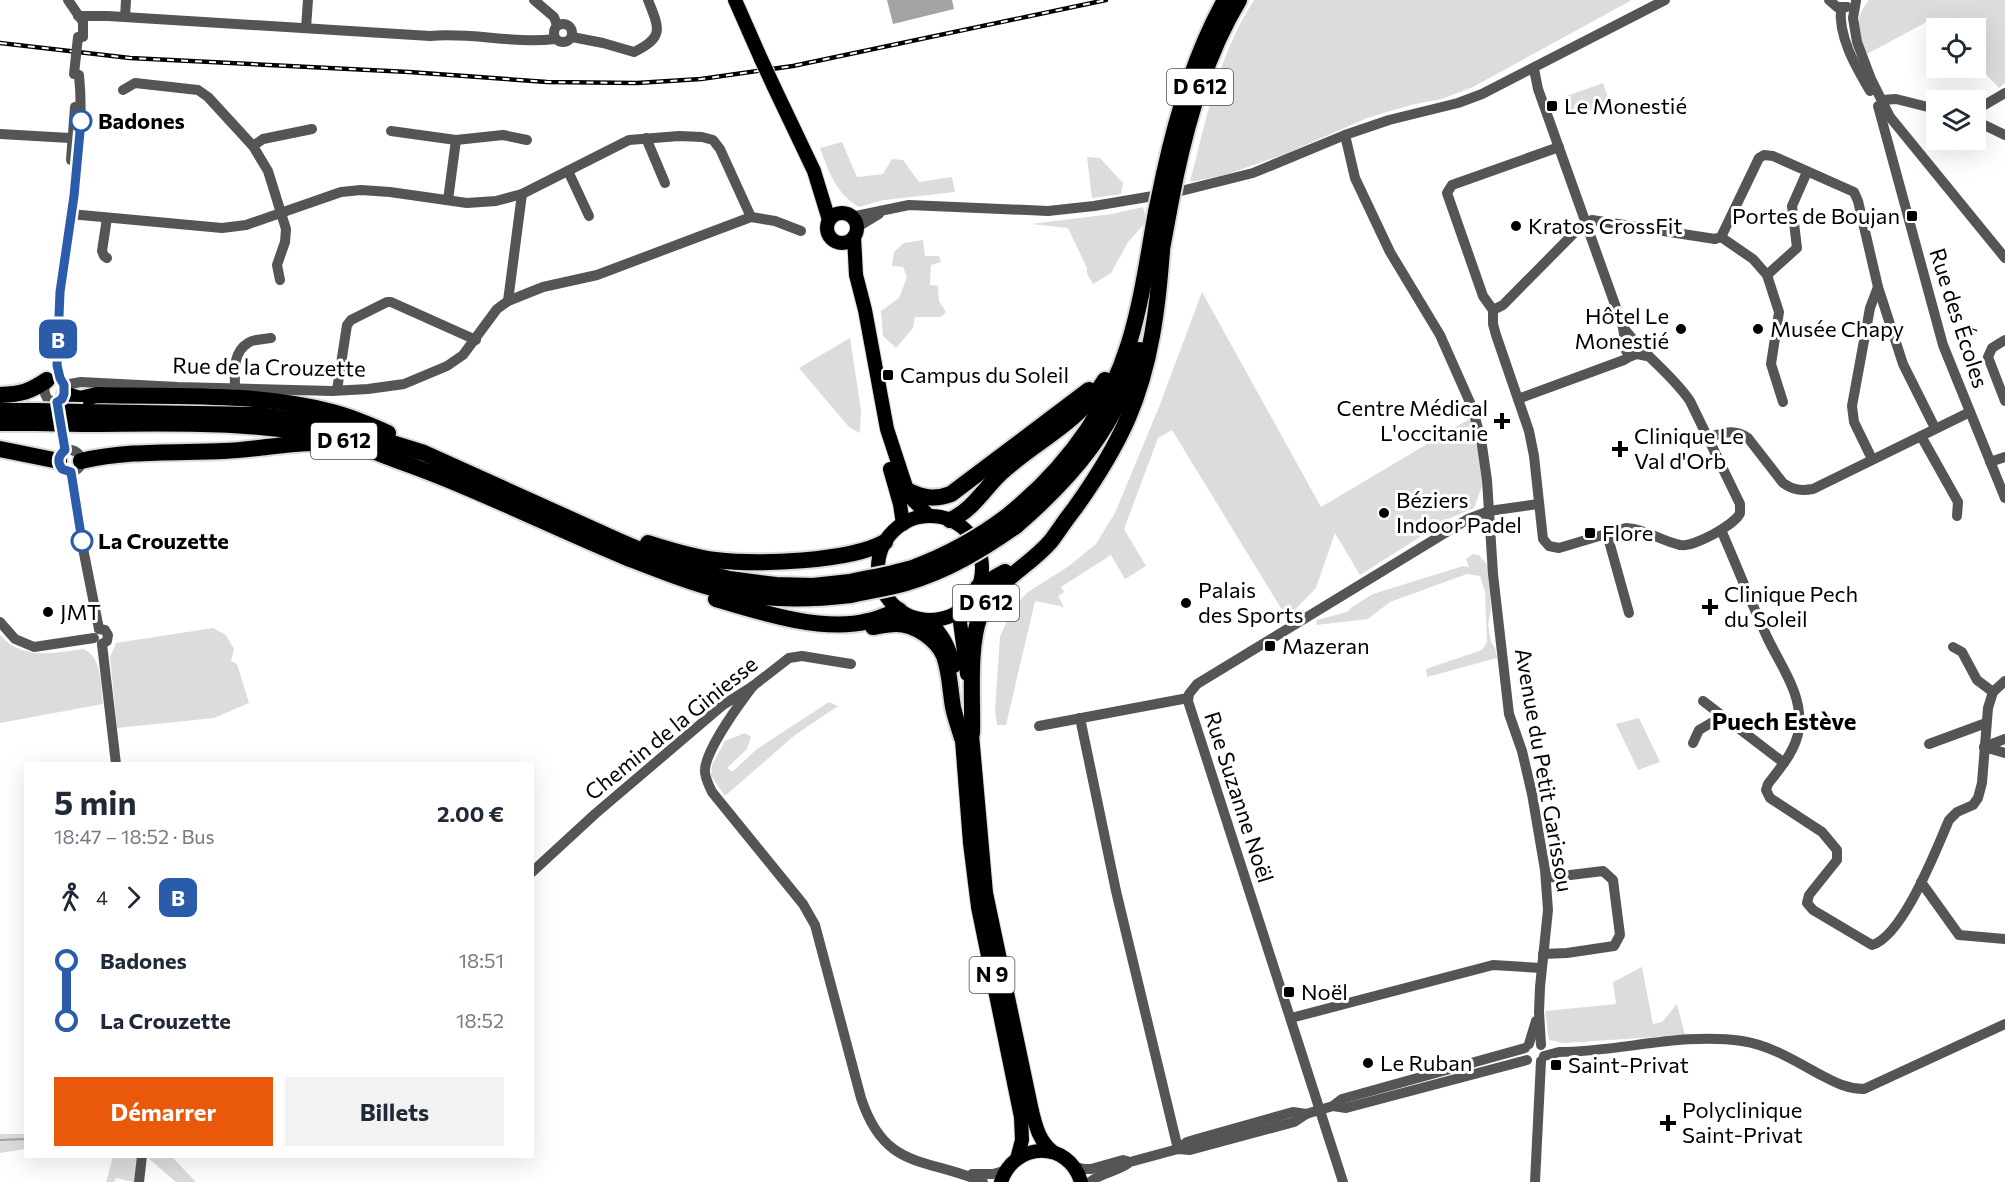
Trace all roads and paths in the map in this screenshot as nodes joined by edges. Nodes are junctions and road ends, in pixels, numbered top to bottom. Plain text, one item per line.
1 (68, 0) edge
2 (126, 0) edge
3 (308, 0) edge
4 (534, 0) edge
5 (648, 0) edge
6 (735, 0) edge
7 (1665, 0) edge
8 (1818, 0) edge
9 (1829, 1) edge
10 (1856, 1) edge
11 (1230, 3) edge
12 (1841, 8) junction
13 (78, 16) junction
14 (125, 17) junction
15 (557, 25) junction
16 (306, 28) junction
17 (572, 37) junction
18 (555, 39) junction
19 (1534, 69) junction
20 (76, 74) junction
21 (1518, 77) junction
22 (1538, 89) junction
23 (123, 90) dead end
24 (2005, 93) edge
25 (1986, 104) edge
26 (1926, 110) edge
27 (1889, 112) junction
28 (1986, 126) edge
29 (312, 129) dead end
30 (391, 131) dead end
31 (0, 134) edge
32 (1345, 135) junction
33 (2005, 135) edge
34 (646, 138) junction
35 (72, 139) junction
36 (456, 140) junction
37 (527, 140) dead end
38 (252, 146) junction
39 (1558, 147) junction
40 (78, 158) junction
41 (568, 171) junction
42 (814, 171) junction
43 (1807, 172) junction
44 (665, 183) dead end
45 (522, 194) junction
46 (448, 200) junction
47 (1163, 212) junction
48 (70, 214) junction
49 (282, 214) junction
50 (589, 216) dead end
51 (750, 217) junction
52 (107, 218) junction
53 (829, 220) junction
54 (1585, 222) junction
55 (851, 224) junction
56 (801, 231) dead end
57 (1720, 237) junction
58 (839, 243) junction
59 (1162, 249) junction
60 (107, 258) dead end
61 (2005, 258) edge
62 (856, 275) junction
63 (1767, 275) junction
64 (280, 280) dead end
65 (1878, 287) junction
66 (508, 301) junction
67 (1493, 310) junction
68 (1136, 317) junction
69 (272, 338) dead end
70 (476, 340) junction
71 (2005, 340) edge
72 (1634, 350) junction
73 (1111, 369) junction
74 (875, 372) junction
75 (57, 386) junction
76 (234, 388) junction
77 (337, 390) junction
78 (0, 395) edge
79 (1518, 399) junction
80 (2005, 401) edge
81 (1783, 402) dead end
82 (0, 411) edge
83 (1970, 412) junction
84 (37, 417) junction
85 (83, 418) junction
86 (0, 423) edge
87 (1935, 428) junction
88 (1921, 436) junction
89 (1709, 437) junction
90 (0, 449) edge
91 (381, 454) junction
92 (2005, 457) edge
93 (1872, 459) junction
94 (69, 461) junction
95 (1990, 462) junction
96 (502, 489) junction
97 (907, 490) junction
98 (2005, 498) edge
99 (1538, 504) junction
100 (1076, 506) junction
101 (1489, 511) junction
102 (929, 516) junction
103 (1957, 516) dead end
104 (950, 520) junction
105 (558, 521) junction
106 (1011, 521) junction
107 (903, 524) junction
108 (1721, 530) junction
109 (1607, 534) junction
110 (885, 542) junction
111 (978, 586) junction
112 (963, 608) junction
113 (899, 610) junction
114 (1629, 614) dead end
115 (928, 620) junction
116 (0, 622) edge
117 (816, 623) junction
118 (98, 637) junction
119 (1953, 647) dead end
120 (851, 664) dead end
121 (2005, 681) edge
122 (753, 686) junction
123 (1993, 692) junction
124 (1188, 698) junction
125 (1703, 700) dead end
126 (1723, 716) junction
127 (1080, 718) junction
128 (1986, 723) junction
129 (1039, 726) dead end
130 (967, 736) junction
131 (2005, 739) edge
132 (1693, 743) dead end
133 (1929, 744) dead end
134 (1984, 747) junction
135 (2005, 753) edge
136 (116, 762) edge
137 (1784, 763) junction
138 (534, 870) edge
139 (1546, 878) junction
140 (1921, 882) junction
141 (2005, 939) edge
142 (1543, 954) junction
143 (1541, 968) junction
144 (1290, 1018) junction
145 (2005, 1024) edge
146 (1535, 1053) junction
147 (1320, 1110) junction
148 (1178, 1149) junction
149 (1053, 1152) junction
150 (142, 1158) edge
151 (1017, 1159) junction
152 (1130, 1162) junction
153 (1074, 1167) junction
154 (954, 1172) junction
155 (1004, 1176) edge
156 (139, 1182) edge
157 (983, 1182) edge
158 (1081, 1182) edge
159 (1090, 1182) edge
160 (1343, 1182) edge
161 (1535, 1182) edge

1 - 13 street
2 - 14 street
3 - 16 street
4 - 15 street
5 - 17 street
6 - 42 main road, bridge
7 - 19 street
8 - 9 street
9 - 12 street
10 - 12 street
10 - 27 street
11 - 47 highway, D 612, bridge
12 - 27 street
13 - 14 street
13 - 20 street
14 - 16 street
15 - 17 street
15 - 18 street
16 - 18 street
17 - 18 street
19 - 21 street
19 - 22 street
20 - 35 street
20 - 40 street
21 - 22 street
21 - 32 street
22 - 39 street
23 - 38 street
24 - 25 street
26 - 27 street
27 - 61 street
27 - 83 street, Rue des Écoles
28 - 33 street
29 - 38 street
30 - 36 street
31 - 35 street
32 - 55 street
32 - 101 street, Avenue du Petit Garissou
34 - 41 street
34 - 44 street
34 - 51 street
35 - 40 street
35 - 48 street
36 - 37 street
36 - 46 street
38 - 49 street
39 - 54 street
39 - 67 street
40 - 48 street
41 - 45 street
41 - 50 street
42 - 53 main road
42 - 55 main road
43 - 57 street
43 - 63 street
43 - 65 street
45 - 46 street
45 - 66 street
46 - 49 street
47 - 59 highway, D 612
47 - 68 highway, D 612
48 - 52 street
48 - 75 street
49 - 52 street
49 - 64 street
51 - 56 street
51 - 66 street, Rue de la Crouzette
52 - 60 street
53 - 55 main road
53 - 58 main road
54 - 57 street
54 - 67 street
54 - 72 street
55 - 58 main road
55 - 62 main road
57 - 63 street
58 - 62 main road
59 - 100 highway, D 612
59 - 106 highway, D 612
62 - 74 main road
63 - 81 street
65 - 87 street
65 - 93 street
66 - 70 street, Rue de la Crouzette
67 - 79 street
68 - 73 highway, D 612
68 - 106 highway, D 612
69 - 76 street
70 - 77 street, Rue de la Crouzette
70 - 77 street
71 - 80 street
72 - 79 street
72 - 89 street
73 - 97 highway, D 612
73 - 104 highway, D 612
74 - 97 main road
74 - 107 main road
75 - 76 street, Rue de la Crouzette
75 - 78 highway
75 - 94 street
75 - 96 highway, D 612
76 - 77 street, Rue de la Crouzette
79 - 99 street
82 - 84 highway, D 612
83 - 87 street
83 - 95 street, Rue des Écoles
84 - 85 highway, D 612, bridge
84 - 86 highway, D 612
85 - 91 highway, D 612
85 - 96 highway, D 612
87 - 88 street
88 - 93 street
88 - 103 street
89 - 93 street
89 - 108 street
90 - 94 highway
91 - 94 highway
91 - 105 highway, D 612
92 - 95 street
94 - 118 street
95 - 98 street, Rue des Écoles
96 - 105 highway, D 612
97 - 102 main road
99 - 101 street, Rue Suzanne Noël
99 - 109 street
100 - 111 highway
100 - 130 highway, D 612
101 - 124 street, Rue Suzanne Noël
101 - 139 street, Avenue du Petit Garissou
102 - 104 main road
102 - 107 main road
104 - 111 main road
105 - 106 highway, D 612, bridge
105 - 110 highway, D 612
105 - 117 highway, D 612
107 - 110 main road
108 - 109 street
108 - 137 street
109 - 114 street
110 - 113 main road
111 - 112 main road
112 - 115 main road
112 - 130 main road, N 9
113 - 115 main road
113 - 117 highway, D 612
115 - 130 main road, N 9
116 - 118 street
117 - 130 highway, D 612
118 - 136 street
119 - 123 street
120 - 122 street, Chemin de la Giniesse
121 - 123 street
122 - 138 street, Chemin de la Giniesse
122 - 154 street
123 - 128 street
124 - 127 street
124 - 144 street, Rue Suzanne Noël
125 - 126 street
126 - 132 street
126 - 137 street
127 - 129 street
127 - 148 street
128 - 133 street
128 - 134 street
130 - 149 main road, N 9
130 - 151 main road, N 9
131 - 134 street
134 - 135 street
134 - 140 street
137 - 140 street
139 - 142 street, Avenue du Petit Garissou
139 - 142 street
140 - 141 street
142 - 143 street, Avenue du Petit Garissou
143 - 144 street
143 - 146 street, Avenue du Petit Garissou
144 - 147 street, Rue Suzanne Noël
145 - 146 street
146 - 147 street
146 - 161 street
147 - 148 street
147 - 160 street, Rue Suzanne Noël
148 - 152 street
149 - 151 main road
149 - 153 main road
150 - 156 street
151 - 155 main road
152 - 153 street
152 - 159 street
153 - 158 main road
154 - 155 street
154 - 157 street

